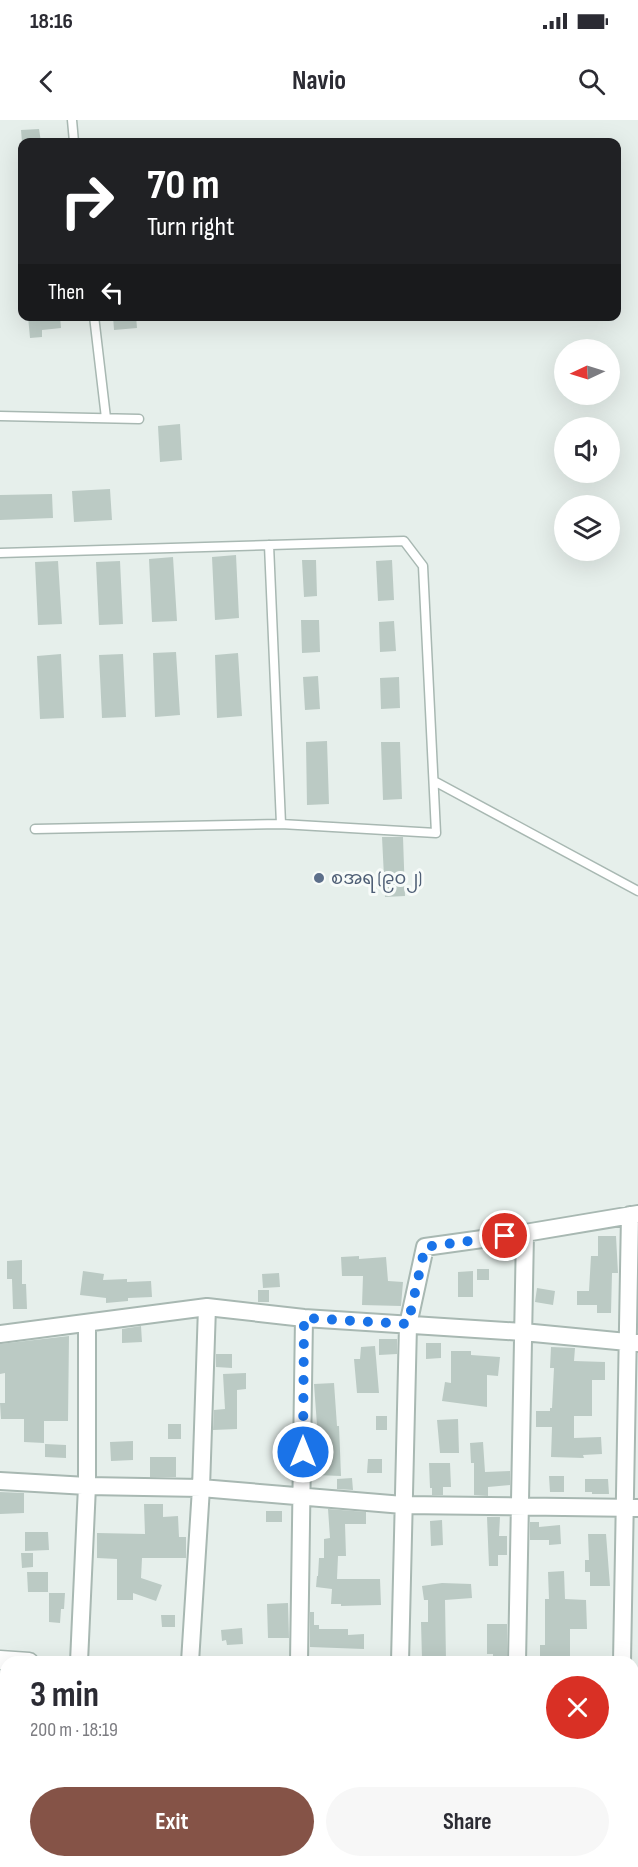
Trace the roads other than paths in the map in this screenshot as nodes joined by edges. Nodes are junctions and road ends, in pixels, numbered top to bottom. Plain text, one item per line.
1 (72, 120) edge
2 (74, 138) edge
3 (95, 321) edge
4 (0, 416) edge
5 (106, 418) junction
6 (139, 419) dead end
7 (269, 545) junction
8 (0, 553) edge
9 (434, 781) junction
10 (281, 824) junction
11 (35, 829) dead end
12 (638, 891) edge
13 (634, 1214) edge
14 (525, 1233) junction
15 (207, 1307) junction
16 (304, 1318) junction
17 (87, 1324) junction
18 (408, 1324) junction
19 (523, 1332) junction
20 (0, 1334) edge
21 (633, 1343) edge
22 (0, 1481) edge
23 (87, 1485) junction
24 (201, 1488) junction
25 (302, 1496) junction
26 (403, 1505) junction
27 (520, 1507) junction
28 (631, 1508) edge
29 (79, 1656) edge
30 (190, 1656) edge
31 (299, 1656) edge
32 (400, 1656) edge
33 (517, 1656) edge
34 (622, 1656) edge

1 - 2 lane
3 - 5 lane
4 - 5 lane
5 - 6 lane
7 - 8 lane
7 - 9 lane
7 - 10 lane
9 - 10 lane
9 - 12 lane
10 - 11 lane
13 - 14 street
13 - 21 street
14 - 18 street
14 - 19 street
15 - 16 street
15 - 17 street
15 - 24 street
16 - 18 street
16 - 25 street
17 - 20 street
17 - 23 street
18 - 19 street
18 - 26 street
19 - 21 street
19 - 27 street
21 - 28 street
22 - 23 street
23 - 24 street
23 - 29 street
24 - 25 street
24 - 30 street
25 - 26 street
25 - 31 street
26 - 27 street
26 - 32 street
27 - 28 street
27 - 33 street
28 - 34 street

